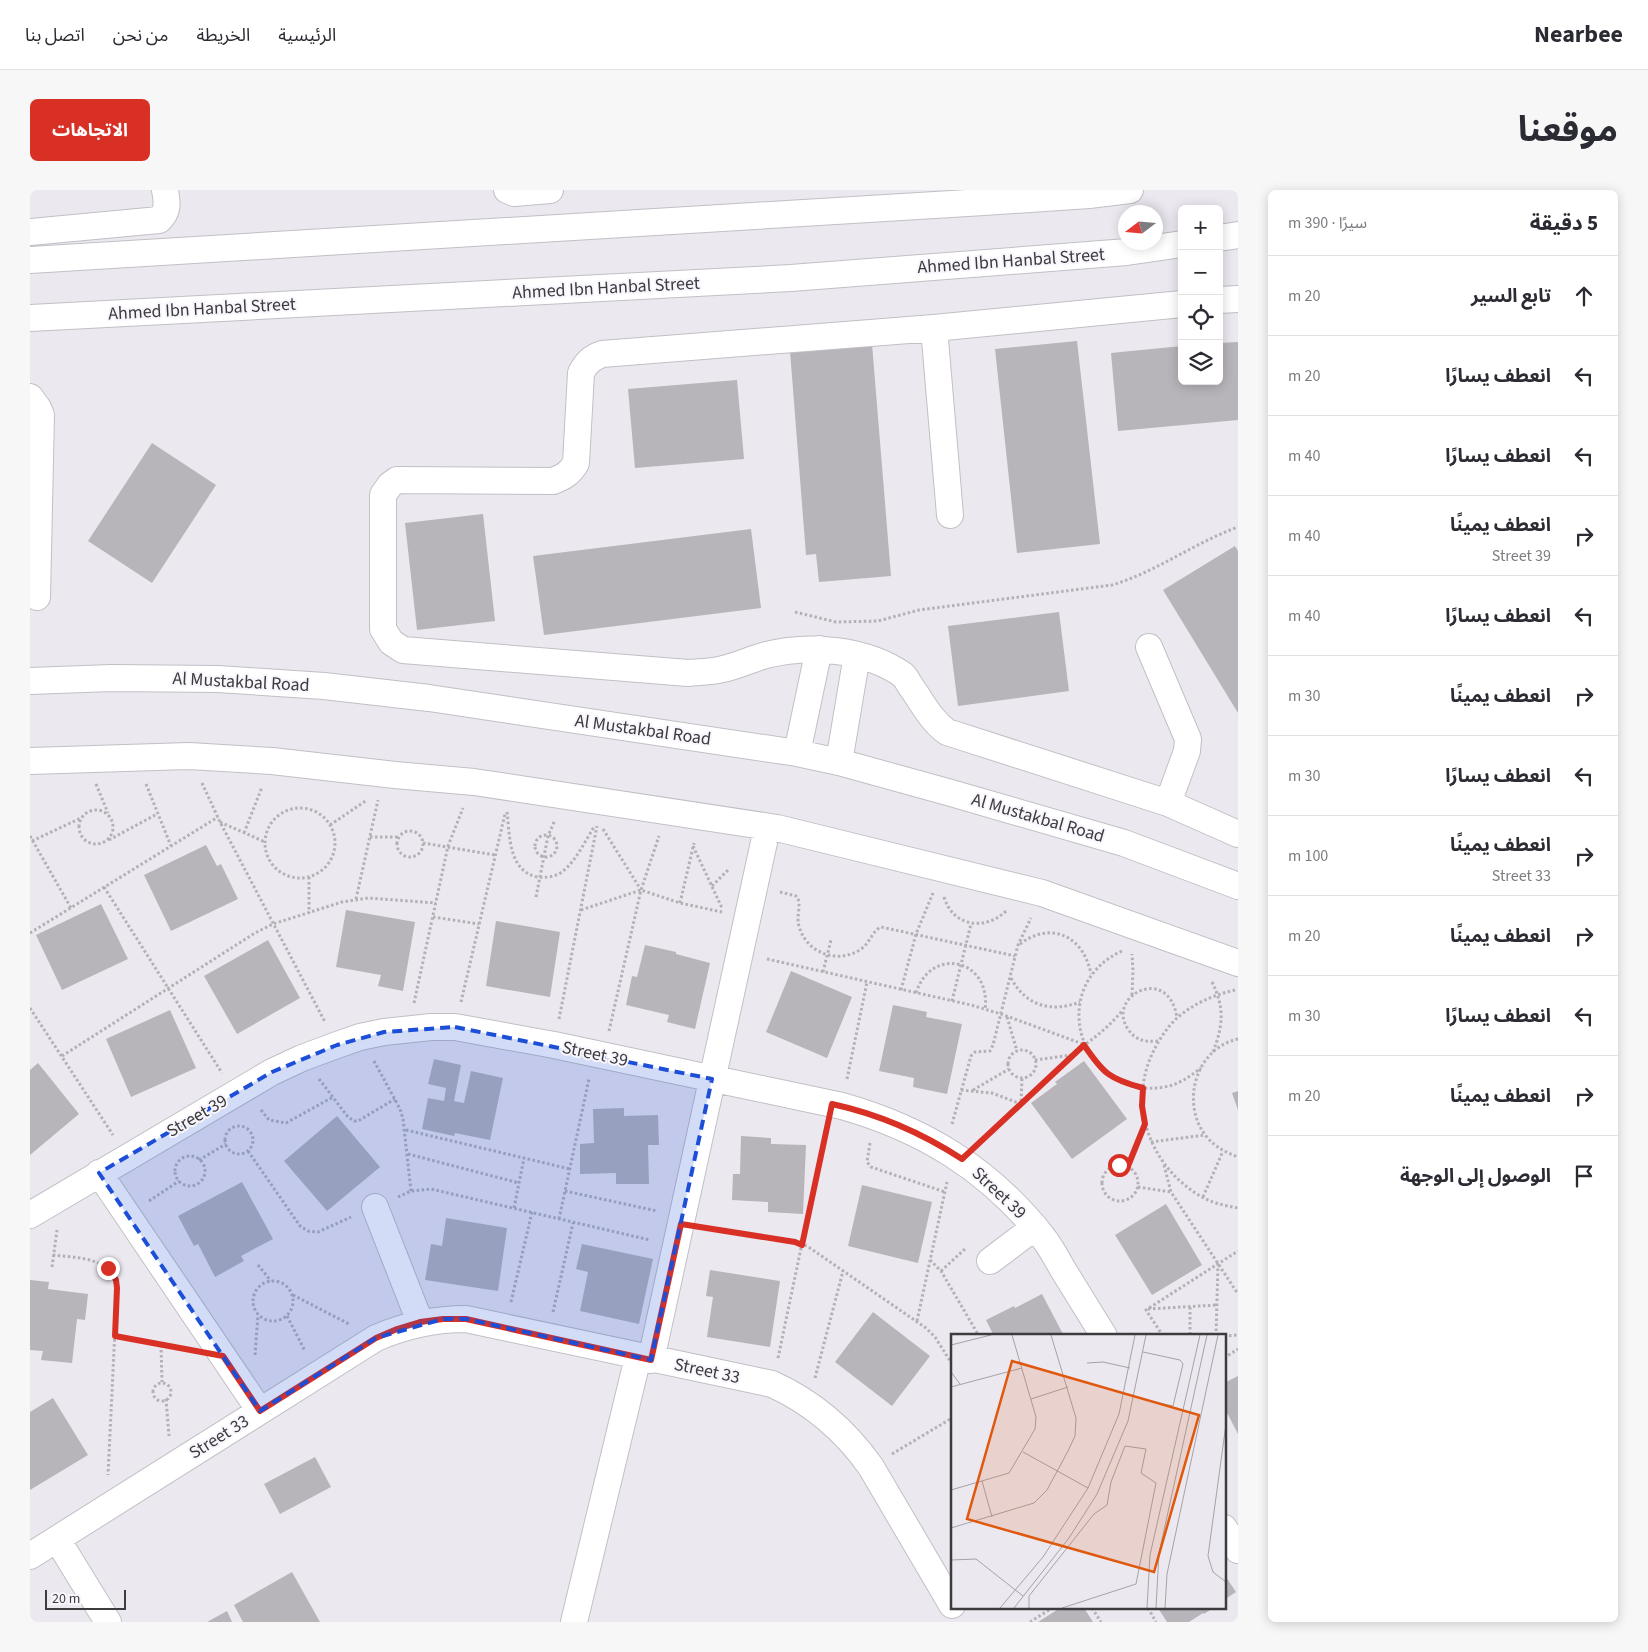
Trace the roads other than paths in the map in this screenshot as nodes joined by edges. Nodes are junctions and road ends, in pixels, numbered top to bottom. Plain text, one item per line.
1 (165, 190) edge
2 (507, 190) edge
3 (550, 190) edge
4 (1130, 190) edge
5 (30, 232) edge
6 (1238, 235) edge
7 (1223, 237) edge
8 (1178, 245) edge
9 (30, 260) edge
10 (1238, 298) edge
11 (1223, 300) edge
12 (1178, 304) edge
13 (30, 318) edge
14 (934, 328) junction
15 (30, 397) edge
16 (950, 515) dead end
17 (37, 597) dead end
18 (1149, 648) dead end
19 (819, 649) junction
20 (858, 656) junction
21 (30, 681) edge
22 (797, 753) junction
23 (30, 761) edge
24 (839, 762) junction
25 (1168, 803) junction
26 (777, 828) junction
27 (1238, 834) edge
28 (1238, 886) edge
29 (1238, 963) edge
30 (712, 1079) junction
31 (99, 1173) junction
32 (375, 1207) road end
33 (30, 1215) edge
34 (1035, 1227) junction
35 (990, 1261) dead end
36 (420, 1322) junction
37 (1103, 1334) edge
38 (645, 1358) junction
39 (260, 1411) junction
40 (1226, 1531) edge
41 (57, 1539) junction
42 (1238, 1550) edge
43 (30, 1556) edge
44 (950, 1599) edge
45 (956, 1610) edge
46 (108, 1622) edge
47 (574, 1622) edge
48 (962, 1622) edge

1 - 5 street
2 - 3 street
4 - 9 street
6 - 7 street
8 - 13 street, Ahmed Ibn Hanbal Street
10 - 11 street
12 - 14 street
14 - 16 street
14 - 19 street
15 - 17 street
18 - 25 street
19 - 20 street
19 - 22 street
20 - 24 street
20 - 25 street
21 - 22 street, Al Mustakbal Road
22 - 24 street, Al Mustakbal Road
23 - 26 street
24 - 28 street, Al Mustakbal Road
25 - 27 street
26 - 29 street
26 - 30 street
30 - 31 street, Street 39
30 - 34 street, Street 39
30 - 38 street
31 - 33 street, Street 39
31 - 39 street
32 - 36 street
34 - 35 street
34 - 37 street, Street 39
36 - 38 street, Street 33
36 - 39 street, Street 33
38 - 44 street, Street 33
38 - 47 street
39 - 41 street, Street 33
40 - 42 street
41 - 43 street, Street 33
41 - 46 street
45 - 48 street, Street 33

